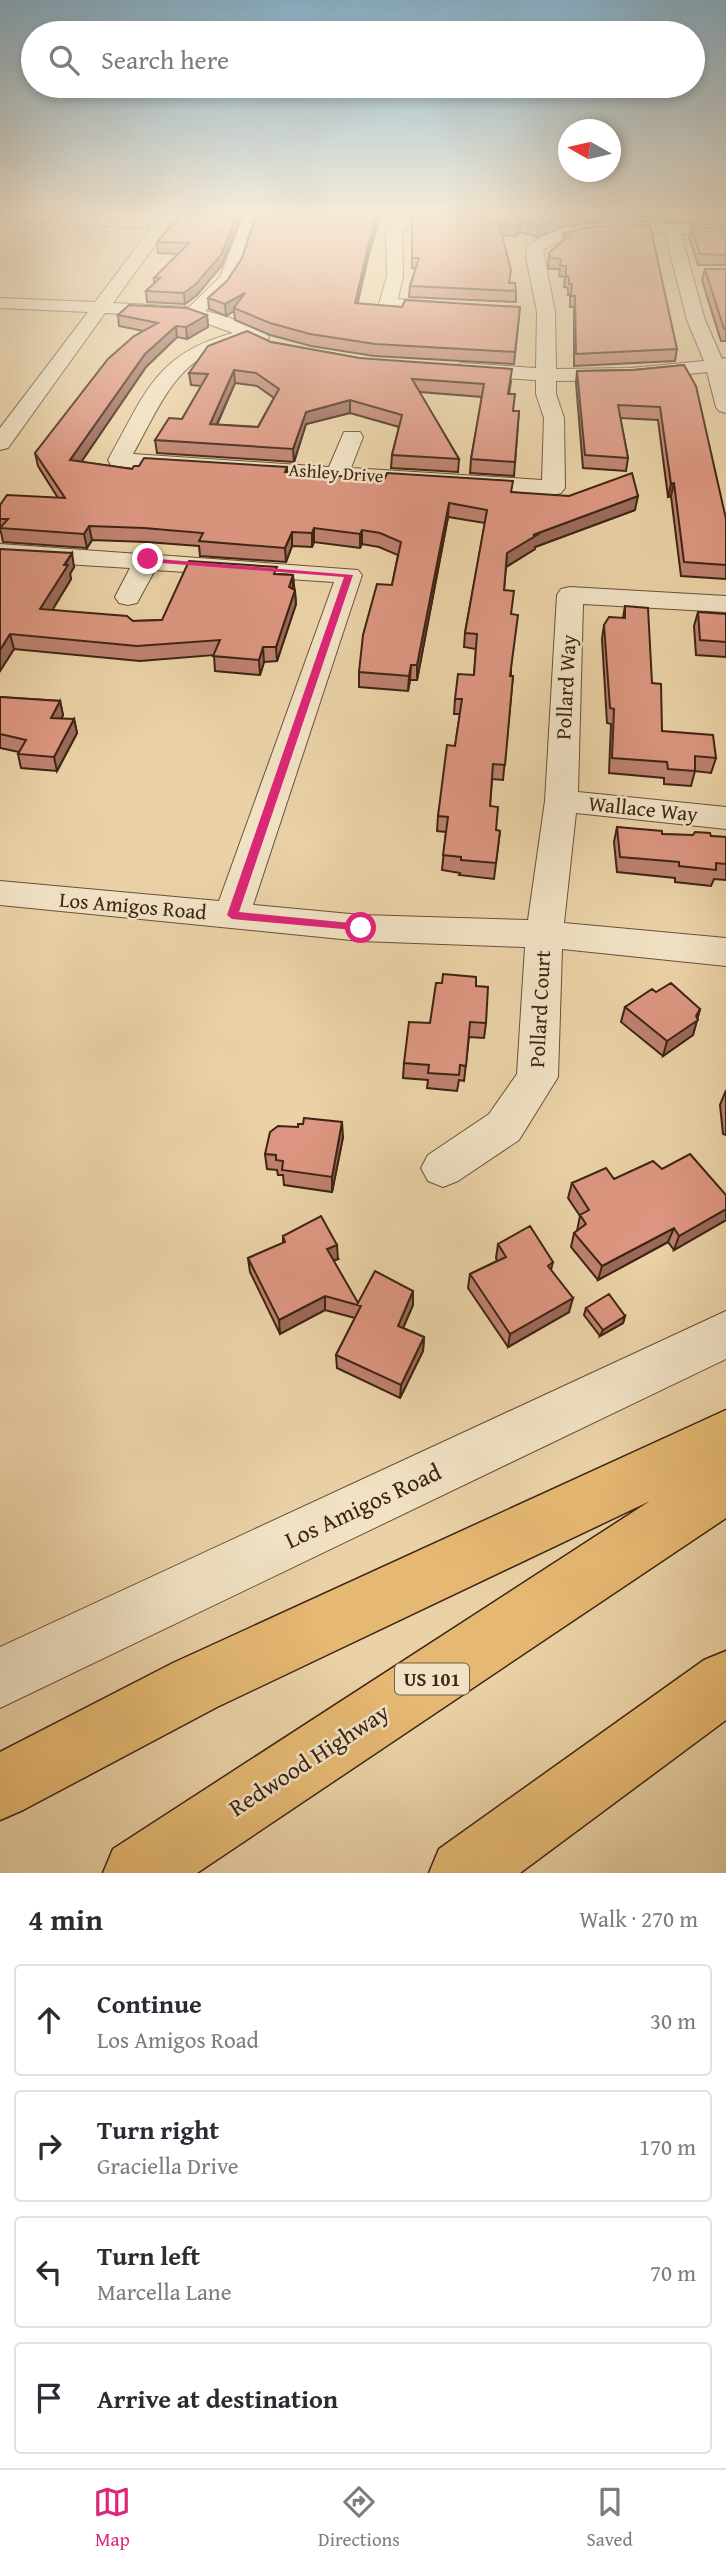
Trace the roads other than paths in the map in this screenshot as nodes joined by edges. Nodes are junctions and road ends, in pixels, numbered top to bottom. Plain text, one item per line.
1 (104, 299) edge
2 (210, 299) edge
3 (389, 299) edge
4 (539, 299) edge
5 (690, 299) edge
6 (0, 303) edge
7 (98, 308) junction
8 (471, 309) edge
9 (190, 312) junction
10 (696, 320) junction
11 (716, 321) edge
12 (250, 334) junction
13 (281, 347) edge
14 (720, 365) edge
15 (439, 367) edge
16 (546, 375) junction
17 (726, 407) edge
18 (352, 437) dead end
19 (0, 443) edge
20 (338, 473) junction
21 (0, 552) edge
22 (148, 559) junction
23 (128, 597) dead end
24 (726, 604) edge
25 (561, 801) junction
26 (726, 818) edge
27 (0, 894) edge
28 (232, 915) junction
29 (544, 934) junction
30 (726, 952) edge
31 (443, 1168) dead end
32 (726, 1334) edge
33 (726, 1437) edge
34 (726, 1485) edge
35 (0, 1678) edge
36 (726, 1682) edge
37 (0, 1787) edge
38 (137, 1873) edge
39 (463, 1873) edge

1 - 7 street
2 - 9 street
3 - 8 street
4 - 16 street
5 - 10 street
6 - 7 street
7 - 9 street
7 - 19 street
9 - 12 street
10 - 11 street
10 - 14 street
12 - 13 street
12 - 20 street, Ashley Drive
14 - 16 street
14 - 17 street
15 - 16 street
16 - 20 street, Ashley Drive
18 - 20 street
21 - 22 street
22 - 23 street
22 - 28 street
24 - 25 street, Pollard Way
25 - 26 street, Wallace Way
25 - 29 street, Pollard Way
27 - 28 street, Los Amigos Road
28 - 29 street, Los Amigos Road
29 - 30 street, Los Amigos Road
29 - 31 street, Pollard Court
32 - 35 street, Los Amigos Road
33 - 37 highway
34 - 38 highway, Redwood Highway / US 101
36 - 39 highway

